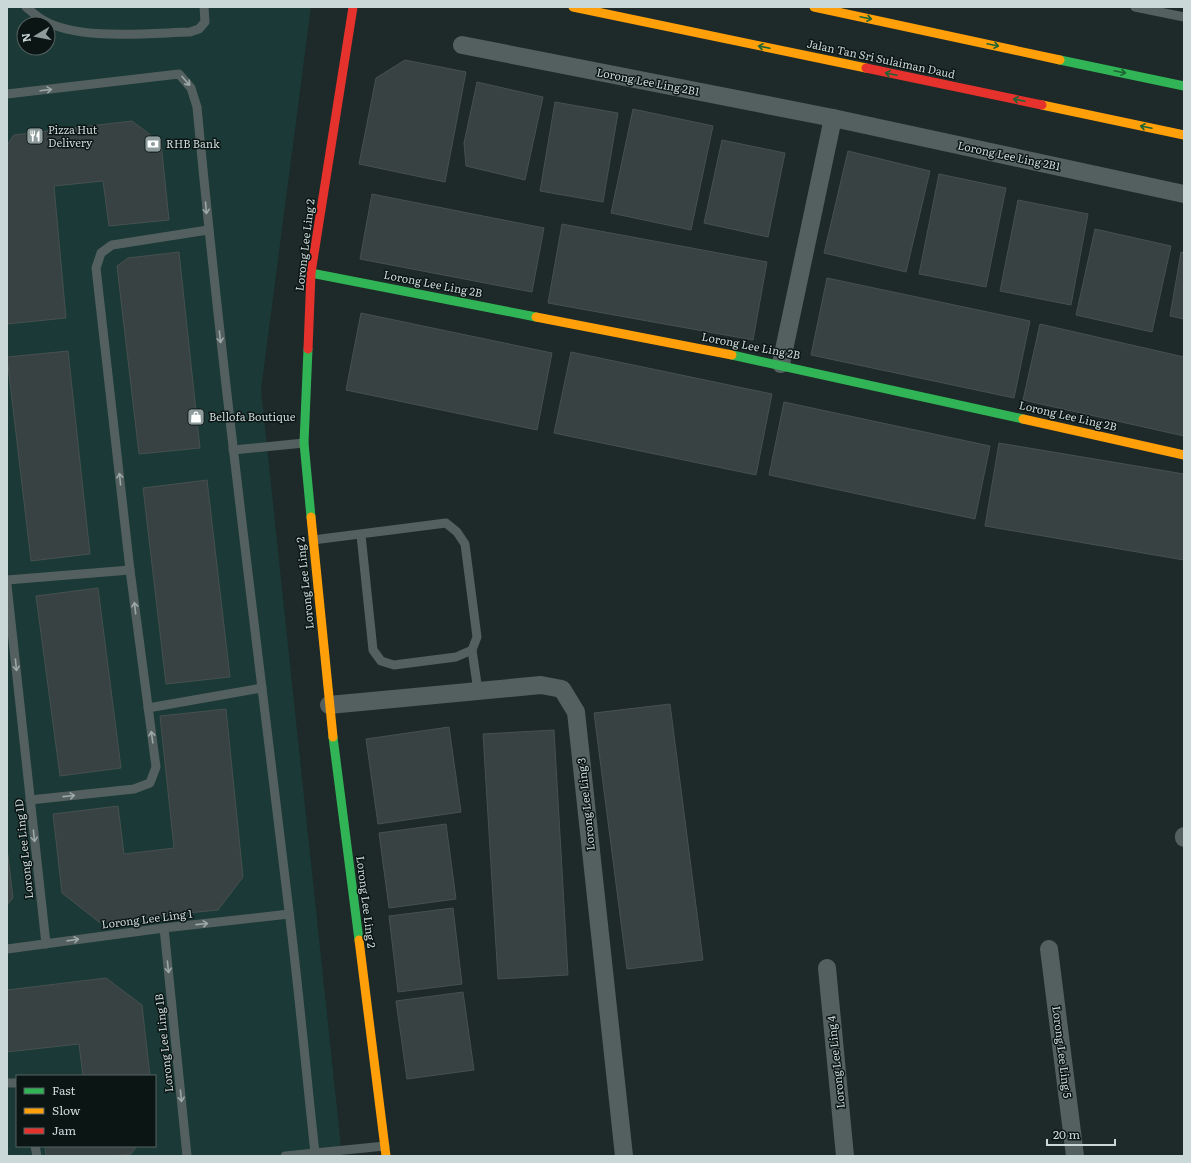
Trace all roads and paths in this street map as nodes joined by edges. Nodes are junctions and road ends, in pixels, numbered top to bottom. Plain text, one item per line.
1 (26, 7) edge
2 (204, 7) edge
3 (353, 7) edge
4 (573, 7) edge
5 (814, 7) edge
6 (1134, 7) edge
7 (1184, 17) edge
8 (462, 45) dead end
9 (1184, 86) edge
10 (7, 94) edge
11 (833, 118) junction
12 (1184, 135) edge
13 (1184, 194) edge
14 (208, 230) junction
15 (311, 273) junction
16 (781, 364) junction
17 (304, 443) junction
18 (233, 450) junction
19 (1184, 455) edge
20 (361, 535) junction
21 (313, 540) junction
22 (130, 570) junction
23 (7, 580) edge
24 (7, 585) edge
25 (472, 650) junction
26 (262, 688) junction
27 (478, 691) junction
28 (329, 705) junction
29 (148, 708) junction
30 (30, 800) junction
31 (289, 914) junction
32 (164, 928) junction
33 (46, 944) junction
34 (7, 949) edge
35 (1049, 949) dead end
36 (827, 968) dead end
37 (385, 1146) junction
38 (315, 1153) junction
39 (187, 1156) edge
40 (285, 1156) edge
41 (386, 1156) edge
42 (624, 1156) edge
43 (845, 1156) edge
44 (1075, 1156) edge

1 - 2 lane
3 - 15 street, Lorong Lee Ling 2
12 -> 4 street, Jalan Tan Sri Sulaiman Daud
5 -> 9 street
6 - 7 lane
8 - 11 street, Lorong Lee Ling 2B1
10 -> 14 lane
11 - 13 street, Lorong Lee Ling 2B1
11 - 16 street
14 -> 18 lane
22 -> 14 lane
15 - 16 street, Lorong Lee Ling 2B
15 - 17 street, Lorong Lee Ling 2
16 - 19 street, Lorong Lee Ling 2B
17 - 18 lane
17 - 21 street, Lorong Lee Ling 2
18 - 26 lane
20 - 21 lane
20 - 25 lane
20 - 25 lane
21 - 28 street, Lorong Lee Ling 2
22 - 23 lane
29 -> 22 lane
24 -> 30 lane, Lorong Lee Ling 1D
25 - 27 lane
26 - 29 lane
26 - 31 lane
27 - 28 street, Lorong Lee Ling 3
27 - 42 street, Lorong Lee Ling 3
28 - 37 street, Lorong Lee Ling 2
30 -> 29 lane
30 -> 33 lane, Lorong Lee Ling 1D
32 -> 31 lane, Lorong Lee Ling 1
31 - 38 lane
33 -> 32 lane, Lorong Lee Ling 1
32 -> 39 lane, Lorong Lee Ling 1B
33 - 34 lane, Lorong Lee Ling 1
35 - 44 street, Lorong Lee Ling 5
36 - 43 street, Lorong Lee Ling 4
37 - 38 lane
37 - 41 street, Lorong Lee Ling 2
38 - 40 lane

